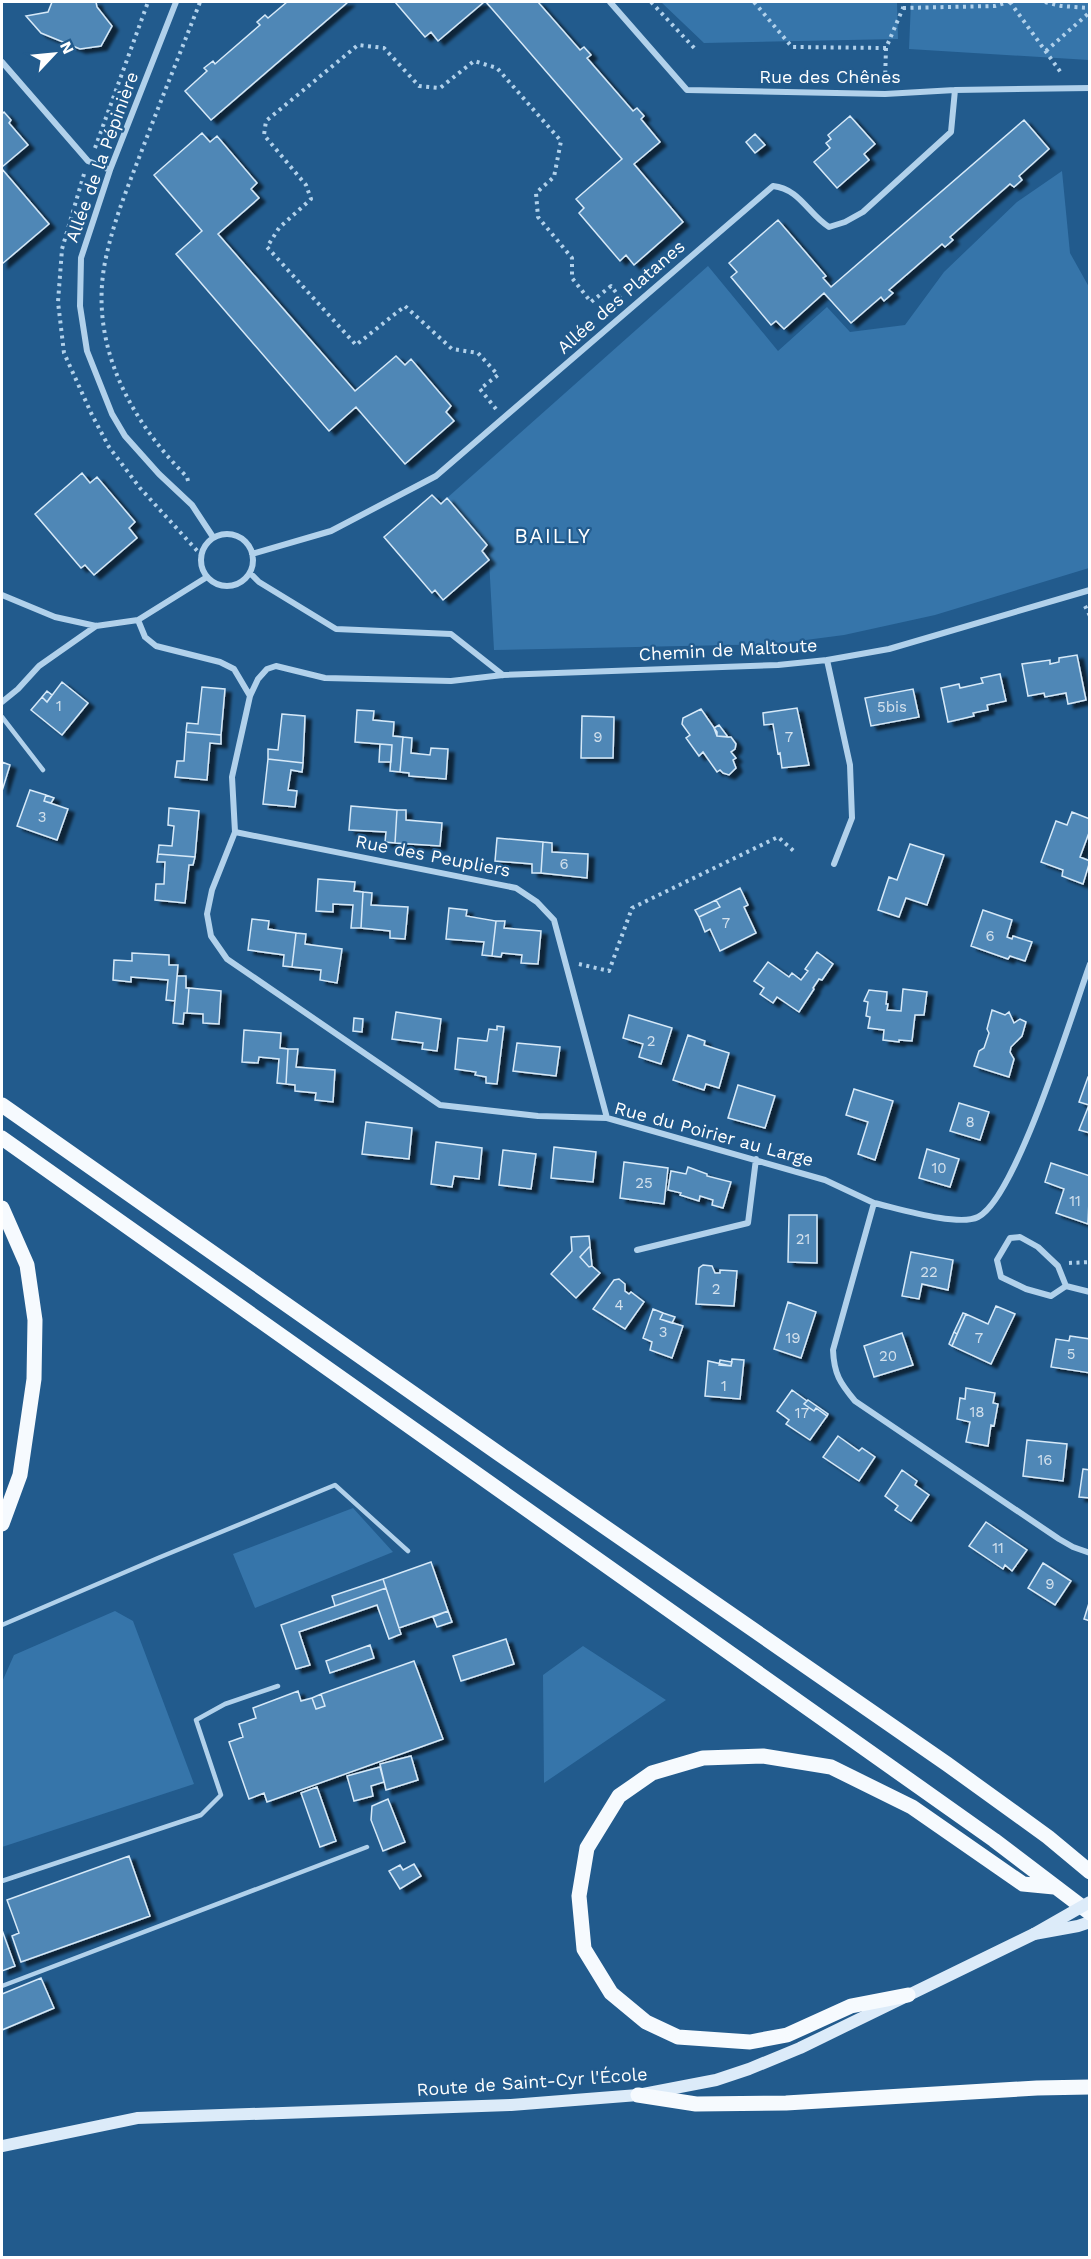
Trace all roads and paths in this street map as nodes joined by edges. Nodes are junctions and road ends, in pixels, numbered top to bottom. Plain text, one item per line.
1 (148, 2) edge
2 (176, 2) edge
3 (200, 2) edge
4 (610, 2) edge
5 (651, 2) edge
6 (754, 2) edge
7 (903, 2) edge
8 (1009, 2) edge
9 (1045, 2) edge
10 (903, 8) junction
11 (1089, 10) edge
12 (885, 48) junction
13 (697, 51) dead end
14 (1046, 51) junction
15 (2, 62) edge
16 (1071, 87) junction
17 (1089, 88) edge
18 (955, 90) junction
19 (885, 94) junction
20 (88, 162) junction
21 (110, 170) junction
22 (629, 309) junction
23 (504, 419) junction
24 (192, 505) junction
25 (213, 537) junction
26 (252, 554) junction
27 (201, 555) junction
28 (250, 573) junction
29 (207, 578) junction
30 (1089, 590) edge
31 (2, 595) edge
32 (138, 620) junction
33 (96, 626) junction
34 (827, 660) junction
35 (503, 675) junction
36 (250, 696) junction
37 (2, 702) edge
38 (2, 717) edge
39 (43, 770) dead end
40 (235, 832) junction
41 (796, 853) dead end
42 (834, 864) dead end
43 (564, 960) junction
44 (1089, 963) edge
45 (2, 1105) edge
46 (607, 1119) junction
47 (2, 1138) edge
48 (756, 1159) junction
49 (874, 1203) junction
50 (2, 1208) edge
51 (637, 1250) dead end
52 (1066, 1286) junction
53 (1089, 1292) edge
54 (2, 1524) edge
55 (408, 1551) dead end
56 (1089, 1553) edge
57 (2, 1625) edge
58 (278, 1686) dead end
59 (367, 1847) dead end
60 (1089, 1872) edge
61 (2, 1881) edge
62 (1055, 1887) junction
63 (1089, 1902) edge
64 (1089, 1913) edge
65 (1089, 1922) edge
66 (1034, 1934) junction
67 (2, 1986) edge
68 (908, 1995) junction
69 (1089, 2087) edge
70 (638, 2095) junction
71 (2, 2146) edge

1 - 20 path
2 - 21 street, Allée de la Pépinière
3 - 24 path
4 - 19 street, Rue des Chênes
5 - 13 path
6 - 12 path
7 - 10 path
8 - 10 path
8 - 14 path
9 - 11 path
10 - 12 path
11 - 14 path
12 - 19 path
14 - 16 path
15 - 20 street
16 - 17 street, Rue des Chênes
16 - 18 street, Rue des Chênes
18 - 19 street, Rue des Chênes
18 - 22 street, Allée des Platanes
20 - 21 street
20 - 27 path
21 - 24 street, Allée de la Pépinière
22 - 23 street, Allée des Platanes
22 - 23 path
23 - 26 street, Allée des Platanes
24 - 25 street, Allée de la Pépinière
25 - 26 street
25 - 27 street
26 - 28 street
27 - 29 street
28 - 29 street
28 - 35 street
29 - 32 street
30 - 34 street, Chemin de Maltoute
31 - 33 street
32 - 33 street
32 - 36 street
33 - 37 street
34 - 35 street, Chemin de Maltoute
34 - 42 street
35 - 36 street, Chemin de Maltoute
36 - 40 street, Rue du Poirier au Large
38 - 39 lane
40 - 43 street, Rue des Peupliers
40 - 46 street, Rue du Poirier au Large
41 - 43 path
43 - 46 street, Rue des Peupliers
44 - 49 street, Rue du Poirier au Large
45 - 60 main road
46 - 48 street, Rue du Poirier au Large
47 - 62 main road
48 - 49 street, Rue du Poirier au Large
48 - 51 street
49 - 56 street
50 - 54 main road
52 - 52 street
52 - 53 street
55 - 57 lane
58 - 61 lane
59 - 67 lane
62 - 64 main road
62 - 68 main road
63 - 66 main road, Route de Saint-Cyr l'École, bridge
65 - 66 main road, Route de Saint-Cyr l'École
66 - 68 main road, Route de Saint-Cyr l'École
68 - 70 main road, Route de Saint-Cyr l'École
69 - 70 main road
70 - 71 main road, Route de Saint-Cyr l'École

